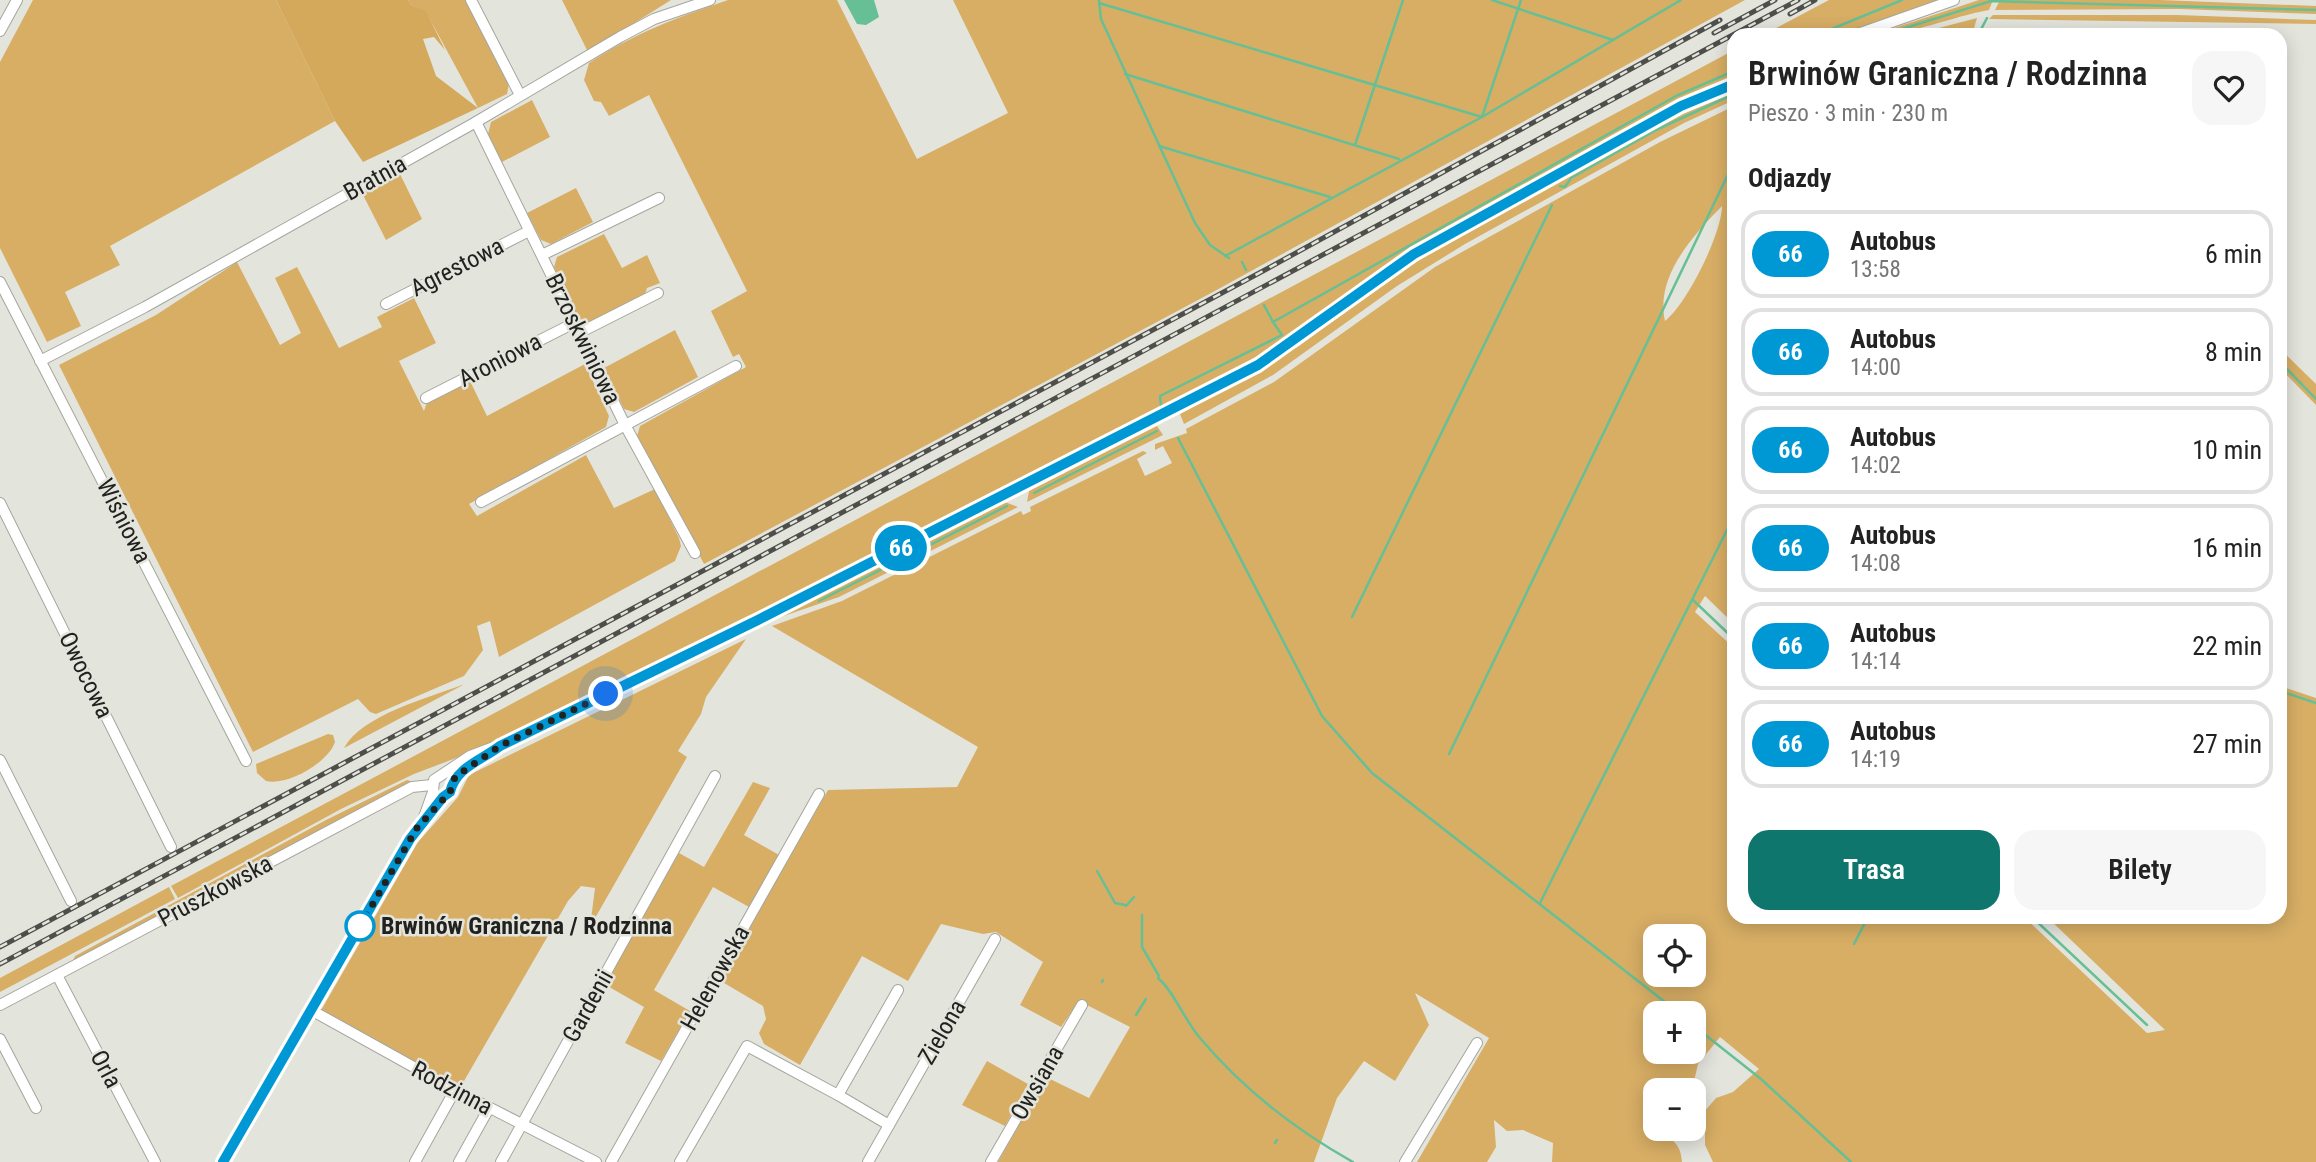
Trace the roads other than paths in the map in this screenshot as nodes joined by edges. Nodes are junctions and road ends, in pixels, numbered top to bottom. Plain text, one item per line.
1 (17, 0) edge
2 (471, 0) edge
3 (710, 0) edge
4 (1954, 0) edge
5 (1875, 28) edge
6 (0, 31) edge
7 (1727, 87) edge
8 (520, 95) junction
9 (476, 122) junction
10 (659, 198) dead end
11 (529, 231) junction
12 (542, 255) junction
13 (0, 282) edge
14 (658, 293) dead end
15 (386, 304) dead end
16 (577, 328) junction
17 (40, 361) junction
18 (736, 366) dead end
19 (426, 398) dead end
20 (625, 425) junction
21 (481, 502) dead end
22 (0, 503) edge
23 (695, 553) dead end
24 (0, 760) edge
25 (246, 761) dead end
26 (715, 776) dead end
27 (447, 780) junction
28 (436, 791) junction
29 (819, 794) dead end
30 (171, 847) dead end
31 (71, 901) dead end
32 (995, 939) dead end
33 (57, 975) junction
34 (898, 990) dead end
35 (0, 1005) edge
36 (1082, 1005) dead end
37 (311, 1010) junction
38 (0, 1039) edge
39 (1477, 1043) dead end
40 (456, 1090) junction
41 (838, 1095) junction
42 (36, 1108) dead end
43 (489, 1108) junction
44 (522, 1125) junction
45 (889, 1125) junction
46 (155, 1162) edge
47 (223, 1162) edge
48 (415, 1162) edge
49 (459, 1162) edge
50 (501, 1162) edge
51 (596, 1162) edge
52 (611, 1162) edge
53 (680, 1162) edge
54 (868, 1162) edge
55 (991, 1162) edge
56 (1405, 1162) edge

1 - 6 street
2 - 8 street
3 - 8 street, Bratnia
4 - 5 street
7 - 27 street
8 - 9 street, Bratnia
9 - 11 street, Brzoskwiniowa
9 - 17 street, Bratnia
10 - 12 street
11 - 12 street, Brzoskwiniowa
11 - 15 street, Agrestowa
12 - 16 street, Brzoskwiniowa
13 - 17 street, Wiśniowa
14 - 16 street, Aroniowa
16 - 19 street, Aroniowa
16 - 20 street, Brzoskwiniowa
17 - 25 street, Wiśniowa
18 - 20 street
20 - 21 street
20 - 23 street, Brzoskwiniowa
22 - 30 street, Owocowa
24 - 31 street
26 - 44 street, Gardenii
27 - 28 street
27 - 28 street
28 - 33 street, Pruszkowska
28 - 37 street
29 - 52 street, Helenowska
32 - 45 street, Zielona
33 - 35 street, Pruszkowska
33 - 46 street, Orla
34 - 41 street
36 - 55 street, Owsiana
37 - 40 street, Rodzinna
37 - 47 street
38 - 42 street
39 - 56 street
40 - 43 street, Rodzinna
40 - 48 street
41 - 45 street
41 - 53 street
43 - 44 street, Rodzinna
43 - 49 street
44 - 50 street, Gardenii
44 - 51 street, Rodzinna
45 - 54 street, Zielona

